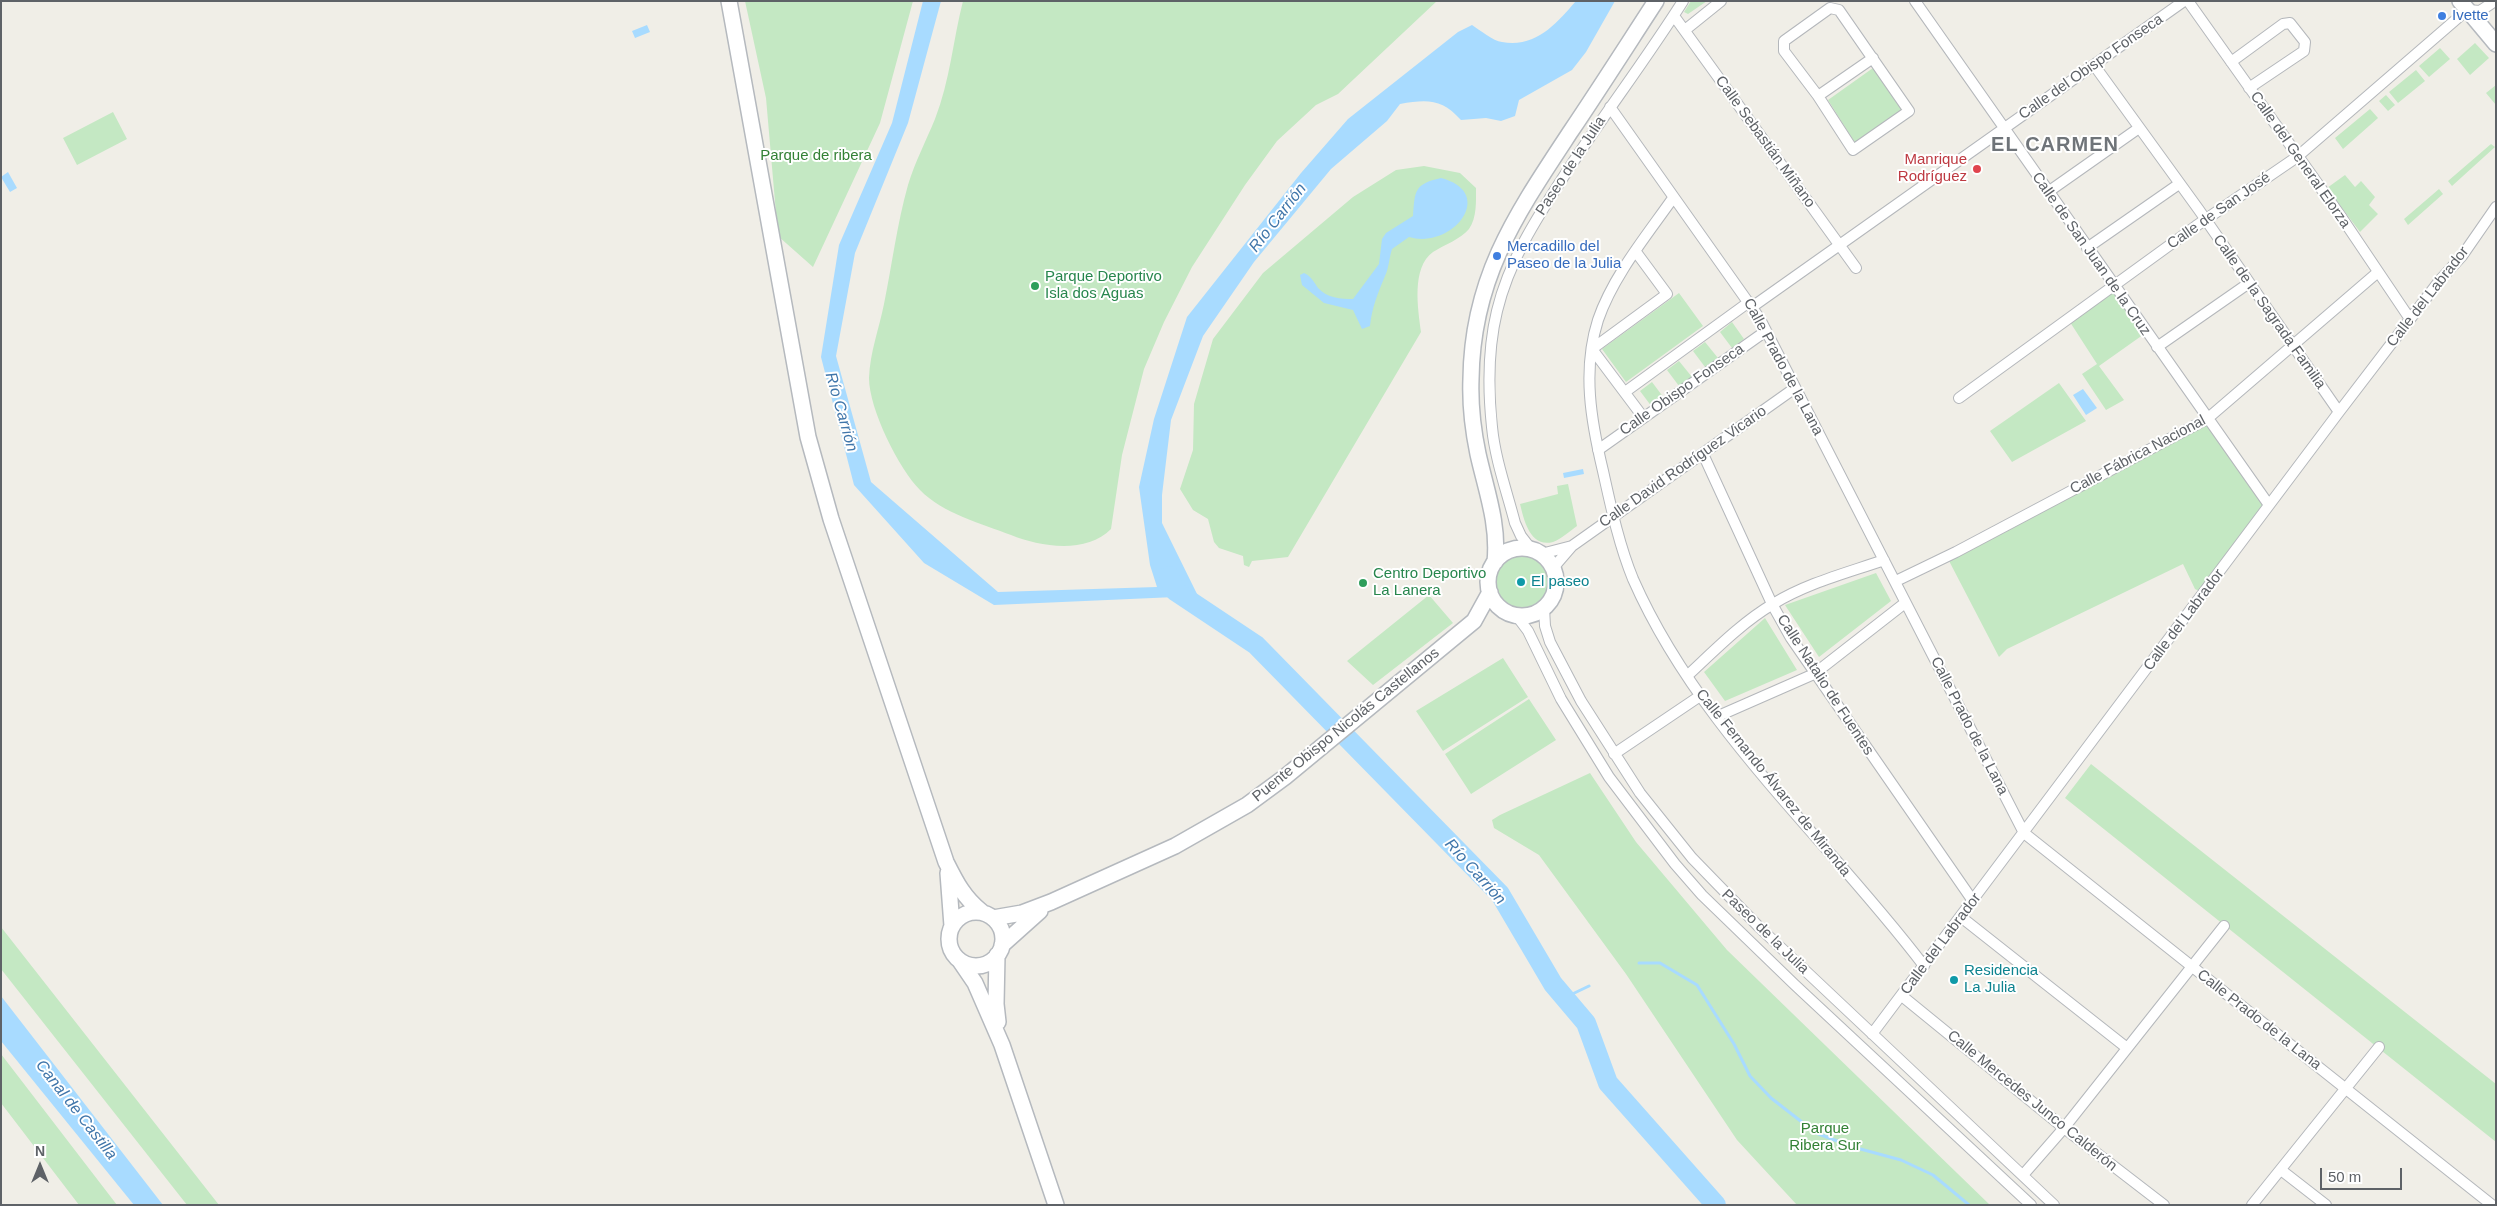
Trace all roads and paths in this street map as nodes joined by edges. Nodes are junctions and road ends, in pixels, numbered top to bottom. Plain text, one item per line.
1 (729, 1) edge
2 (1656, 1) edge
3 (1683, 1) edge
4 (1721, 1) edge
5 (1915, 1) edge
6 (2184, 1) edge
7 (2188, 1) edge
8 (2495, 1) edge
9 (2469, 5) edge
10 (1674, 16) junction
11 (1685, 30) junction
12 (2496, 30) edge
13 (2496, 44) edge
14 (1873, 58) junction
15 (2231, 62) junction
16 (2094, 65) junction
17 (2249, 88) junction
18 (1818, 96) junction
19 (1610, 107) junction
20 (2139, 128) junction
21 (2004, 129) junction
22 (2297, 156) junction
23 (2179, 184) junction
24 (2048, 192) junction
25 (1673, 198) junction
26 (2496, 207) edge
27 (2205, 220) junction
28 (1840, 245) junction
29 (2087, 248) junction
30 (1636, 252) junction
31 (1856, 268) dead end
32 (2378, 272) junction
33 (2249, 283) junction
34 (2114, 286) junction
35 (1751, 304) junction
36 (2410, 319) junction
37 (1766, 331) junction
38 (2292, 344) junction
39 (2157, 347) junction
40 (1592, 349) junction
41 (1795, 388) junction
42 (1624, 392) junction
43 (1959, 398) dead end
44 (2339, 412) junction
45 (1644, 417) junction
46 (2207, 419) junction
47 (1598, 450) junction
48 (1703, 454) junction
49 (2269, 505) junction
50 (1613, 516) junction
51 (1496, 529) junction
52 (1572, 546) junction
53 (1513, 550) junction
54 (1536, 551) junction
55 (1884, 560) junction
56 (1495, 562) junction
57 (1553, 568) junction
58 (1896, 581) junction
59 (1490, 592) junction
60 (1905, 603) junction
61 (1772, 604) junction
62 (1544, 608) junction
63 (1502, 609) junction
64 (1516, 615) junction
65 (1474, 620) junction
66 (1814, 674) junction
67 (1687, 676) junction
68 (1700, 696) junction
69 (1716, 717) junction
70 (1614, 754) junction
71 (2024, 833) junction
72 (946, 862) junction
73 (1973, 901) junction
74 (1051, 902) junction
75 (987, 915) junction
76 (1961, 917) junction
77 (952, 926) junction
78 (2224, 926) dead end
79 (1000, 950) junction
80 (960, 961) junction
81 (1924, 966) junction
82 (2192, 967) junction
83 (1902, 996) junction
84 (1872, 1034) junction
85 (1002, 1045) junction
86 (2379, 1047) dead end
87 (2128, 1048) junction
88 (2346, 1089) junction
89 (2064, 1128) junction
90 (2281, 1170) junction
91 (2024, 1176) junction
92 (1056, 1205) edge
93 (2031, 1205) edge
94 (2054, 1205) edge
95 (2164, 1205) edge
96 (2252, 1205) edge
97 (2326, 1205) edge
98 (2492, 1205) edge

1 - 72 main road
2 - 51 main road, Paseo de la Julia
3 - 10 street, Paseo de la Julia
4 - 11 street
5 - 21 street, Calle de San Juan de la Cruz
6 - 16 street, Calle del Obispo Fonseca
7 - 15 street, Calle del General Elorza
8 - 9 street, Calle de San José
9 - 12 main road
9 - 13 main road
9 - 22 street, Calle de San José
10 - 11 street, Calle Sebastián Miñano
10 - 19 street, Paseo de la Julia
11 - 28 street, Calle Sebastián Miñano
14 - 18 street
14 - 18 street
14 - 18 street
15 - 17 street, Calle del General Elorza
15 - 17 street
16 - 20 street, Calle de la Sagrada Familia
16 - 21 street, Calle del Obispo Fonseca
17 - 22 street, Calle del General Elorza
19 - 25 street, Calle Prado de la Lana
19 - 54 street, Paseo de la Julia
20 - 23 street, Calle de la Sagrada Familia
20 - 24 street
21 - 24 street, Calle de San Juan de la Cruz
21 - 28 street, Calle del Obispo Fonseca
22 - 27 street, Calle de San José
22 - 32 street, Calle del General Elorza
23 - 27 street, Calle de la Sagrada Familia
23 - 29 street
24 - 29 street, Calle de San Juan de la Cruz
25 - 30 street, Calle Fernando Álvarez de Miranda
25 - 35 street, Calle Prado de la Lana
26 - 36 street, Calle del Labrador
27 - 33 street, Calle de la Sagrada Familia
27 - 34 street, Calle de San José
28 - 31 street, Calle Sebastián Miñano
28 - 35 street, Calle del Obispo Fonseca
29 - 34 street, Calle de San Juan de la Cruz
30 - 40 street, Calle Fernando Álvarez de Miranda
30 - 40 street
32 - 36 street, Calle del General Elorza
32 - 38 street, Calle Fábrica Nacional
33 - 38 street, Calle de la Sagrada Familia
33 - 39 street
34 - 39 street, Calle de San Juan de la Cruz
34 - 43 street, Calle de San José
35 - 37 street, Calle Prado de la Lana
35 - 42 street, Calle Obispo Fonseca
36 - 44 street, Calle del Labrador
37 - 41 street, Calle Prado de la Lana
37 - 45 street, Calle Obispo Fonseca
38 - 44 street, Calle de la Sagrada Familia
38 - 46 street, Calle Fábrica Nacional
39 - 46 street, Calle de San Juan de la Cruz
40 - 42 street
40 - 47 street, Calle Fernando Álvarez de Miranda
41 - 48 street, Calle David Rodríguez Vicario
41 - 55 street, Calle Prado de la Lana
42 - 45 street
44 - 49 street, Calle del Labrador
45 - 47 street, Calle Obispo Fonseca
46 - 49 street, Calle de San Juan de la Cruz
46 - 58 street, Calle Fábrica Nacional
47 - 50 street, Calle Fernando Álvarez de Miranda
48 - 50 street, Calle David Rodríguez Vicario
48 - 61 street, Calle Natalio de Fuentes
49 - 71 street, Calle del Labrador
50 - 52 street, Calle David Rodríguez Vicario
50 - 67 street, Calle Fernando Álvarez de Miranda
51 - 53 main road, Paseo de la Julia
51 - 56 main road, Paseo de la Julia
52 - 54 street, Calle David Rodríguez Vicario
52 - 57 street, Calle David Rodríguez Vicario
53 - 54 main road
53 - 56 main road
54 - 57 main road
55 - 58 street, Calle Prado de la Lana
55 - 61 street
56 - 59 main road
57 - 62 main road
58 - 60 street, Calle Prado de la Lana
59 - 63 main road
59 - 65 main road, Puente Obispo Nicolás Castellanos
60 - 66 street
60 - 71 street, Calle Prado de la Lana
61 - 66 street, Calle Natalio de Fuentes
61 - 67 street
62 - 64 main road
62 - 70 street, Paseo de la Julia
63 - 64 main road
63 - 65 main road, Puente Obispo Nicolás Castellanos
64 - 93 street, Paseo de la Julia
65 - 74 main road, Puente Obispo Nicolás Castellanos
66 - 69 street
66 - 73 street, Calle Natalio de Fuentes
67 - 68 street, Calle Fernando Álvarez de Miranda
68 - 69 street, Calle Fernando Álvarez de Miranda
68 - 70 street
69 - 81 street, Calle Fernando Álvarez de Miranda
70 - 84 street, Paseo de la Julia
71 - 73 street, Calle del Labrador
71 - 82 street, Calle Prado de la Lana
72 - 75 main road
72 - 77 main road
73 - 76 street, Calle del Labrador
74 - 75 main road, Puente Obispo Nicolás Castellanos
74 - 79 main road, Puente Obispo Nicolás Castellanos
75 - 77 main road
75 - 79 main road
76 - 81 street, Calle del Labrador
76 - 87 street
77 - 80 main road
78 - 82 street
79 - 80 main road
79 - 85 main road
80 - 85 main road
81 - 83 street, Calle del Labrador
82 - 87 street
82 - 88 street, Calle Prado de la Lana
83 - 84 street, Calle del Labrador
83 - 89 street, Calle Mercedes Junco Calderón
84 - 91 street, Paseo de la Julia
85 - 92 main road
86 - 88 street
87 - 89 street
88 - 90 street
88 - 98 street, Calle Prado de la Lana
89 - 91 street
89 - 95 street, Calle Mercedes Junco Calderón
90 - 96 street
90 - 97 street
91 - 94 street, Paseo de la Julia

